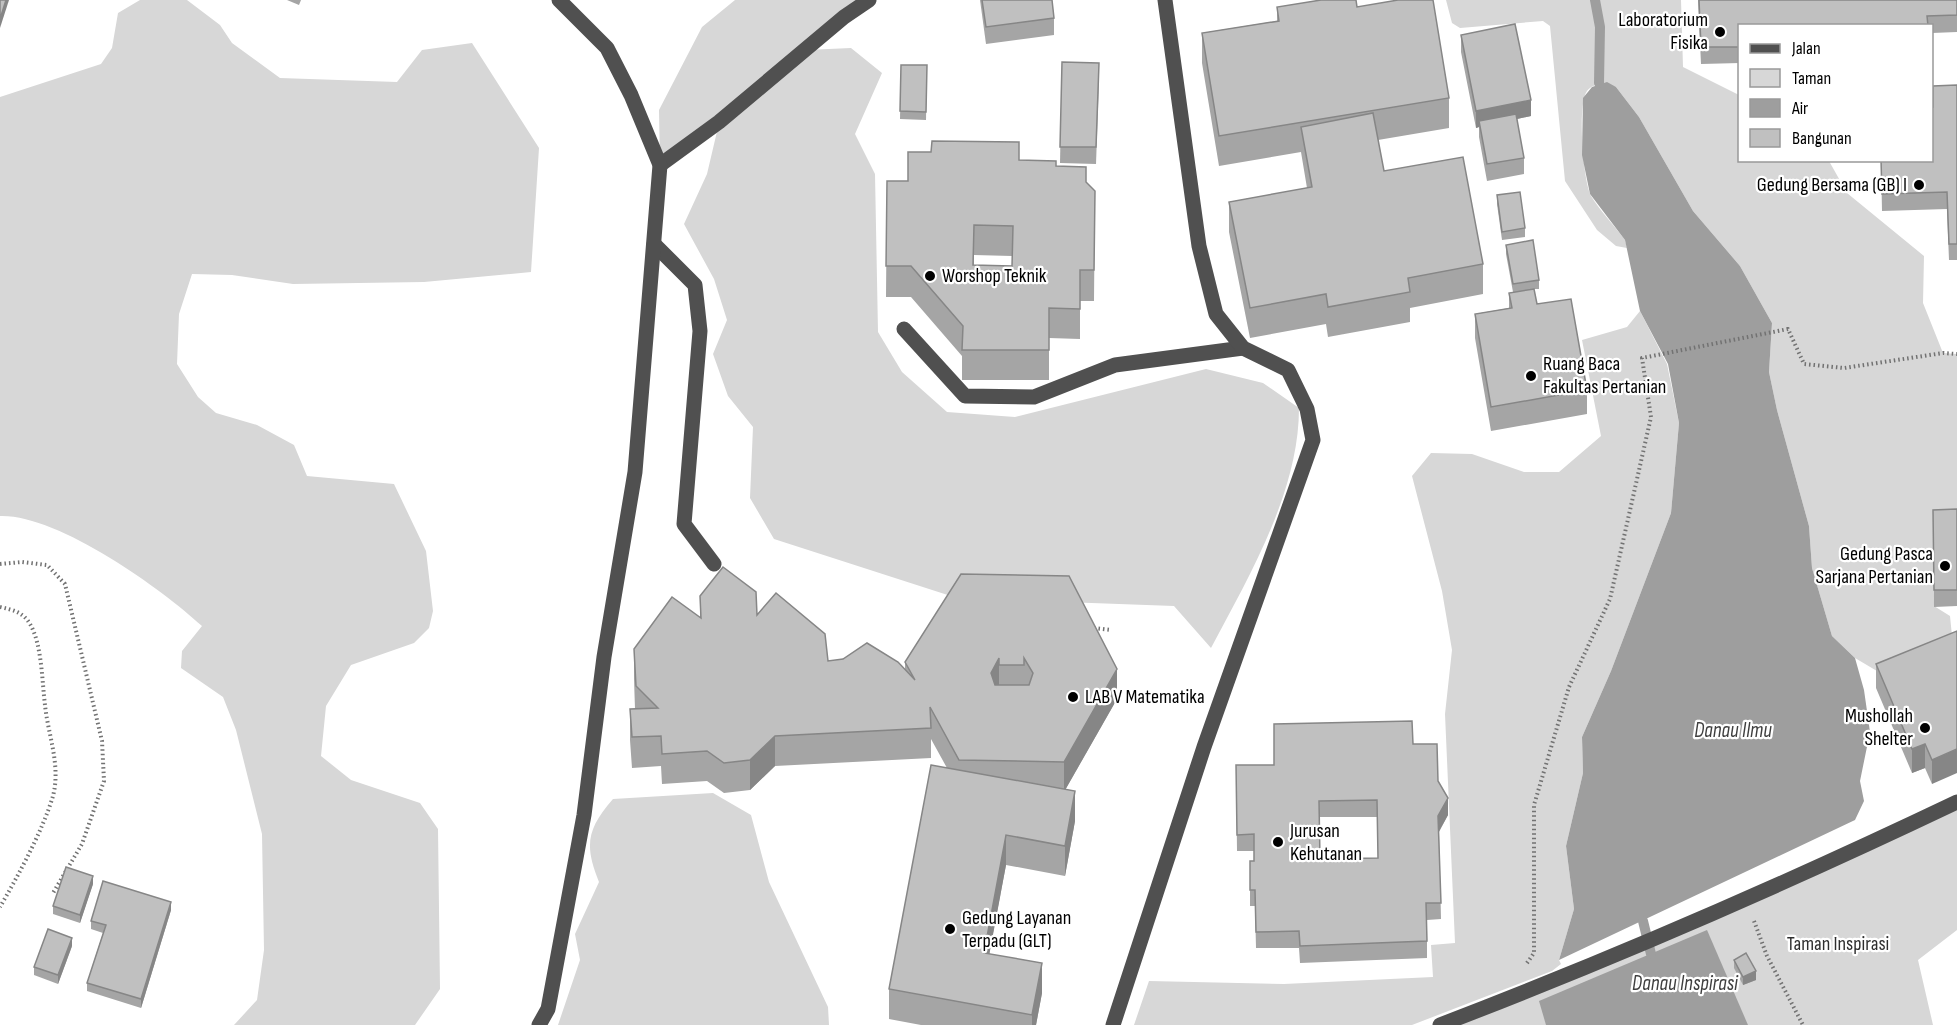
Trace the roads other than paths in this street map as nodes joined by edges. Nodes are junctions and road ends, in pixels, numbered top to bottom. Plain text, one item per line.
1 (559, 0) edge
2 (869, 0) edge
3 (1165, 0) edge
4 (660, 165) junction
5 (654, 244) junction
6 (904, 329) dead end
7 (1243, 348) junction
8 (714, 564) dead end
9 (1957, 802) edge
10 (539, 1025) edge
11 (1113, 1025) edge
12 (1440, 1025) edge

1 - 4 lane
2 - 4 lane
3 - 7 lane
4 - 5 lane
5 - 8 lane
5 - 10 lane
6 - 7 lane
7 - 11 lane
9 - 12 lane

